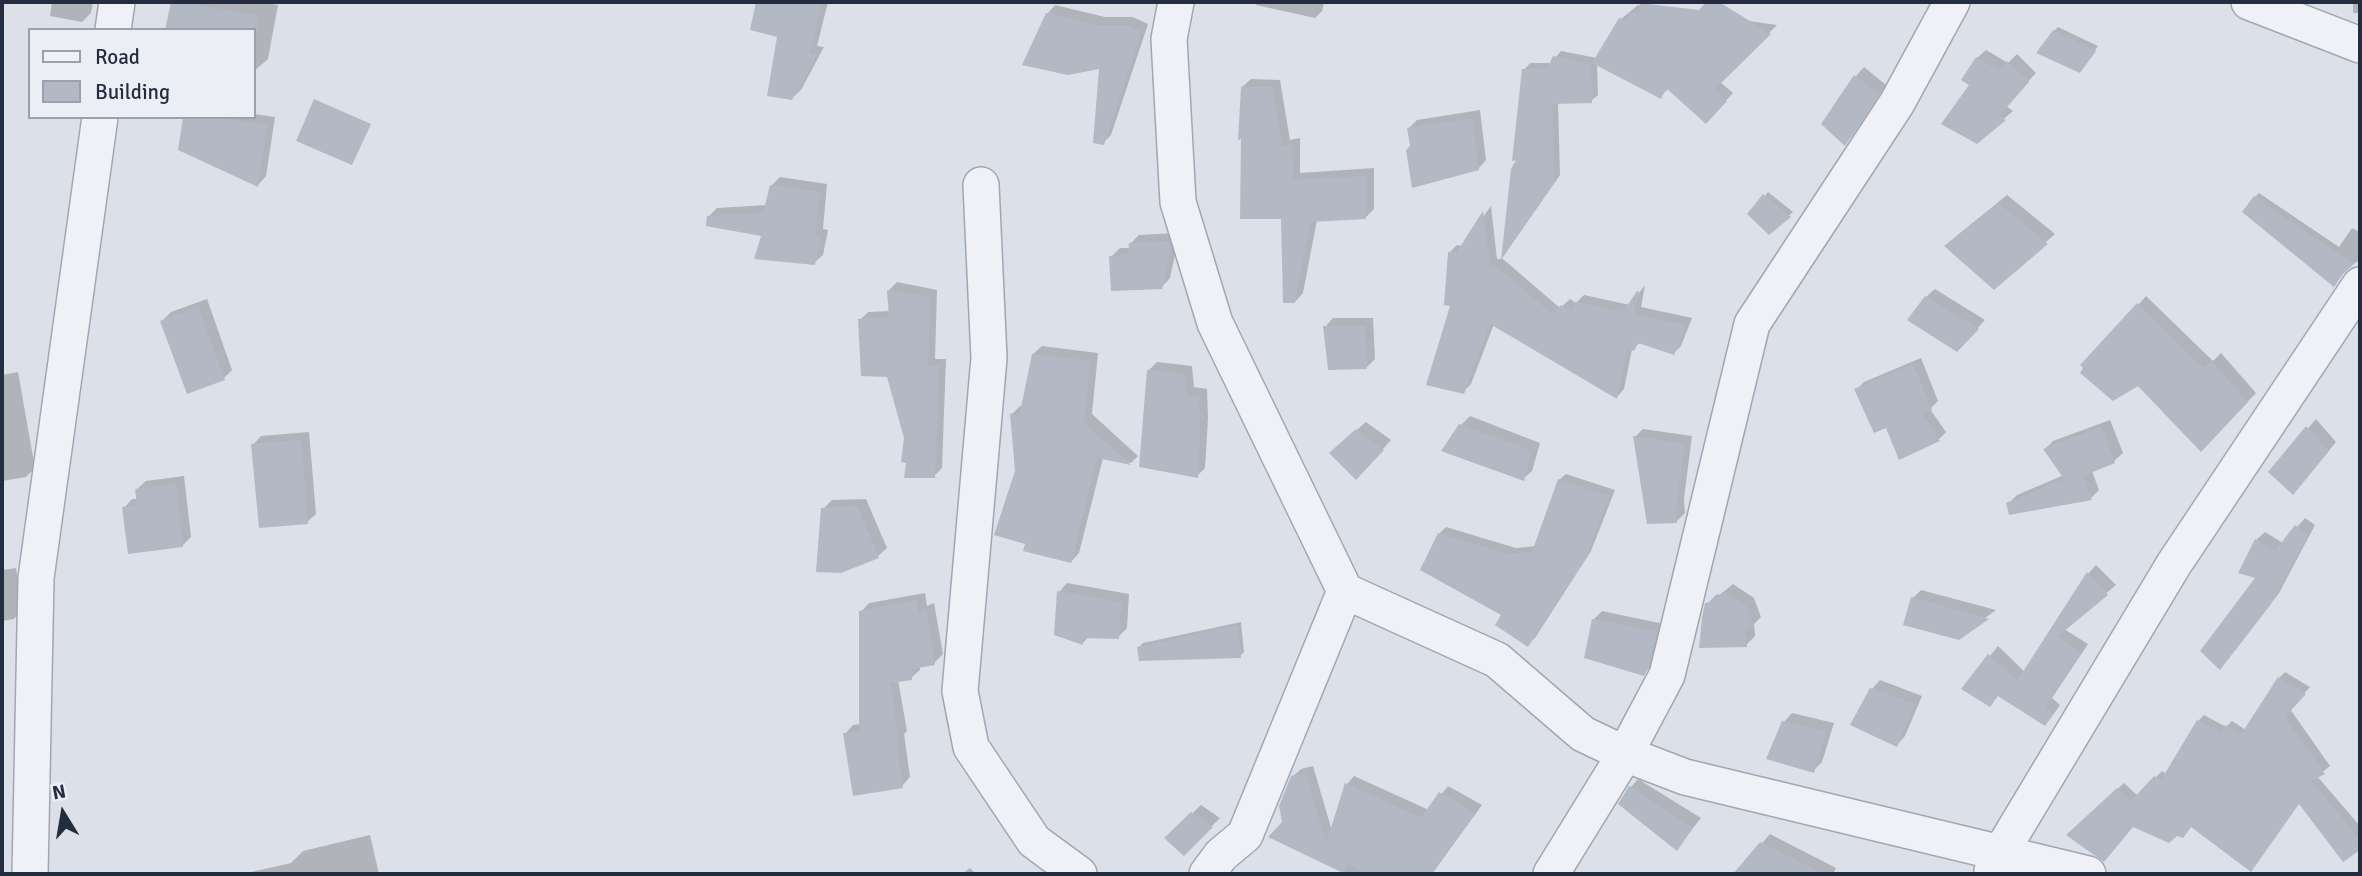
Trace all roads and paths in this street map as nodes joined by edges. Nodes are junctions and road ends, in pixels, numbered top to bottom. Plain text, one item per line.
1 (117, 2) edge
2 (1176, 2) edge
3 (1952, 2) edge
4 (2249, 2) edge
5 (113, 28) edge
6 (2360, 45) edge
7 (100, 119) edge
8 (981, 185) dead end
9 (2360, 285) edge
10 (1345, 591) junction
11 (1625, 754) junction
12 (1996, 863) edge
13 (30, 874) edge
14 (1079, 874) edge
15 (1207, 874) edge
16 (1551, 874) edge
17 (2088, 874) edge

1 - 5 street
2 - 10 street
3 - 11 street
4 - 6 street
7 - 13 street
8 - 14 street
9 - 12 street
10 - 11 street
10 - 15 street
11 - 12 street
11 - 16 street
12 - 17 street

